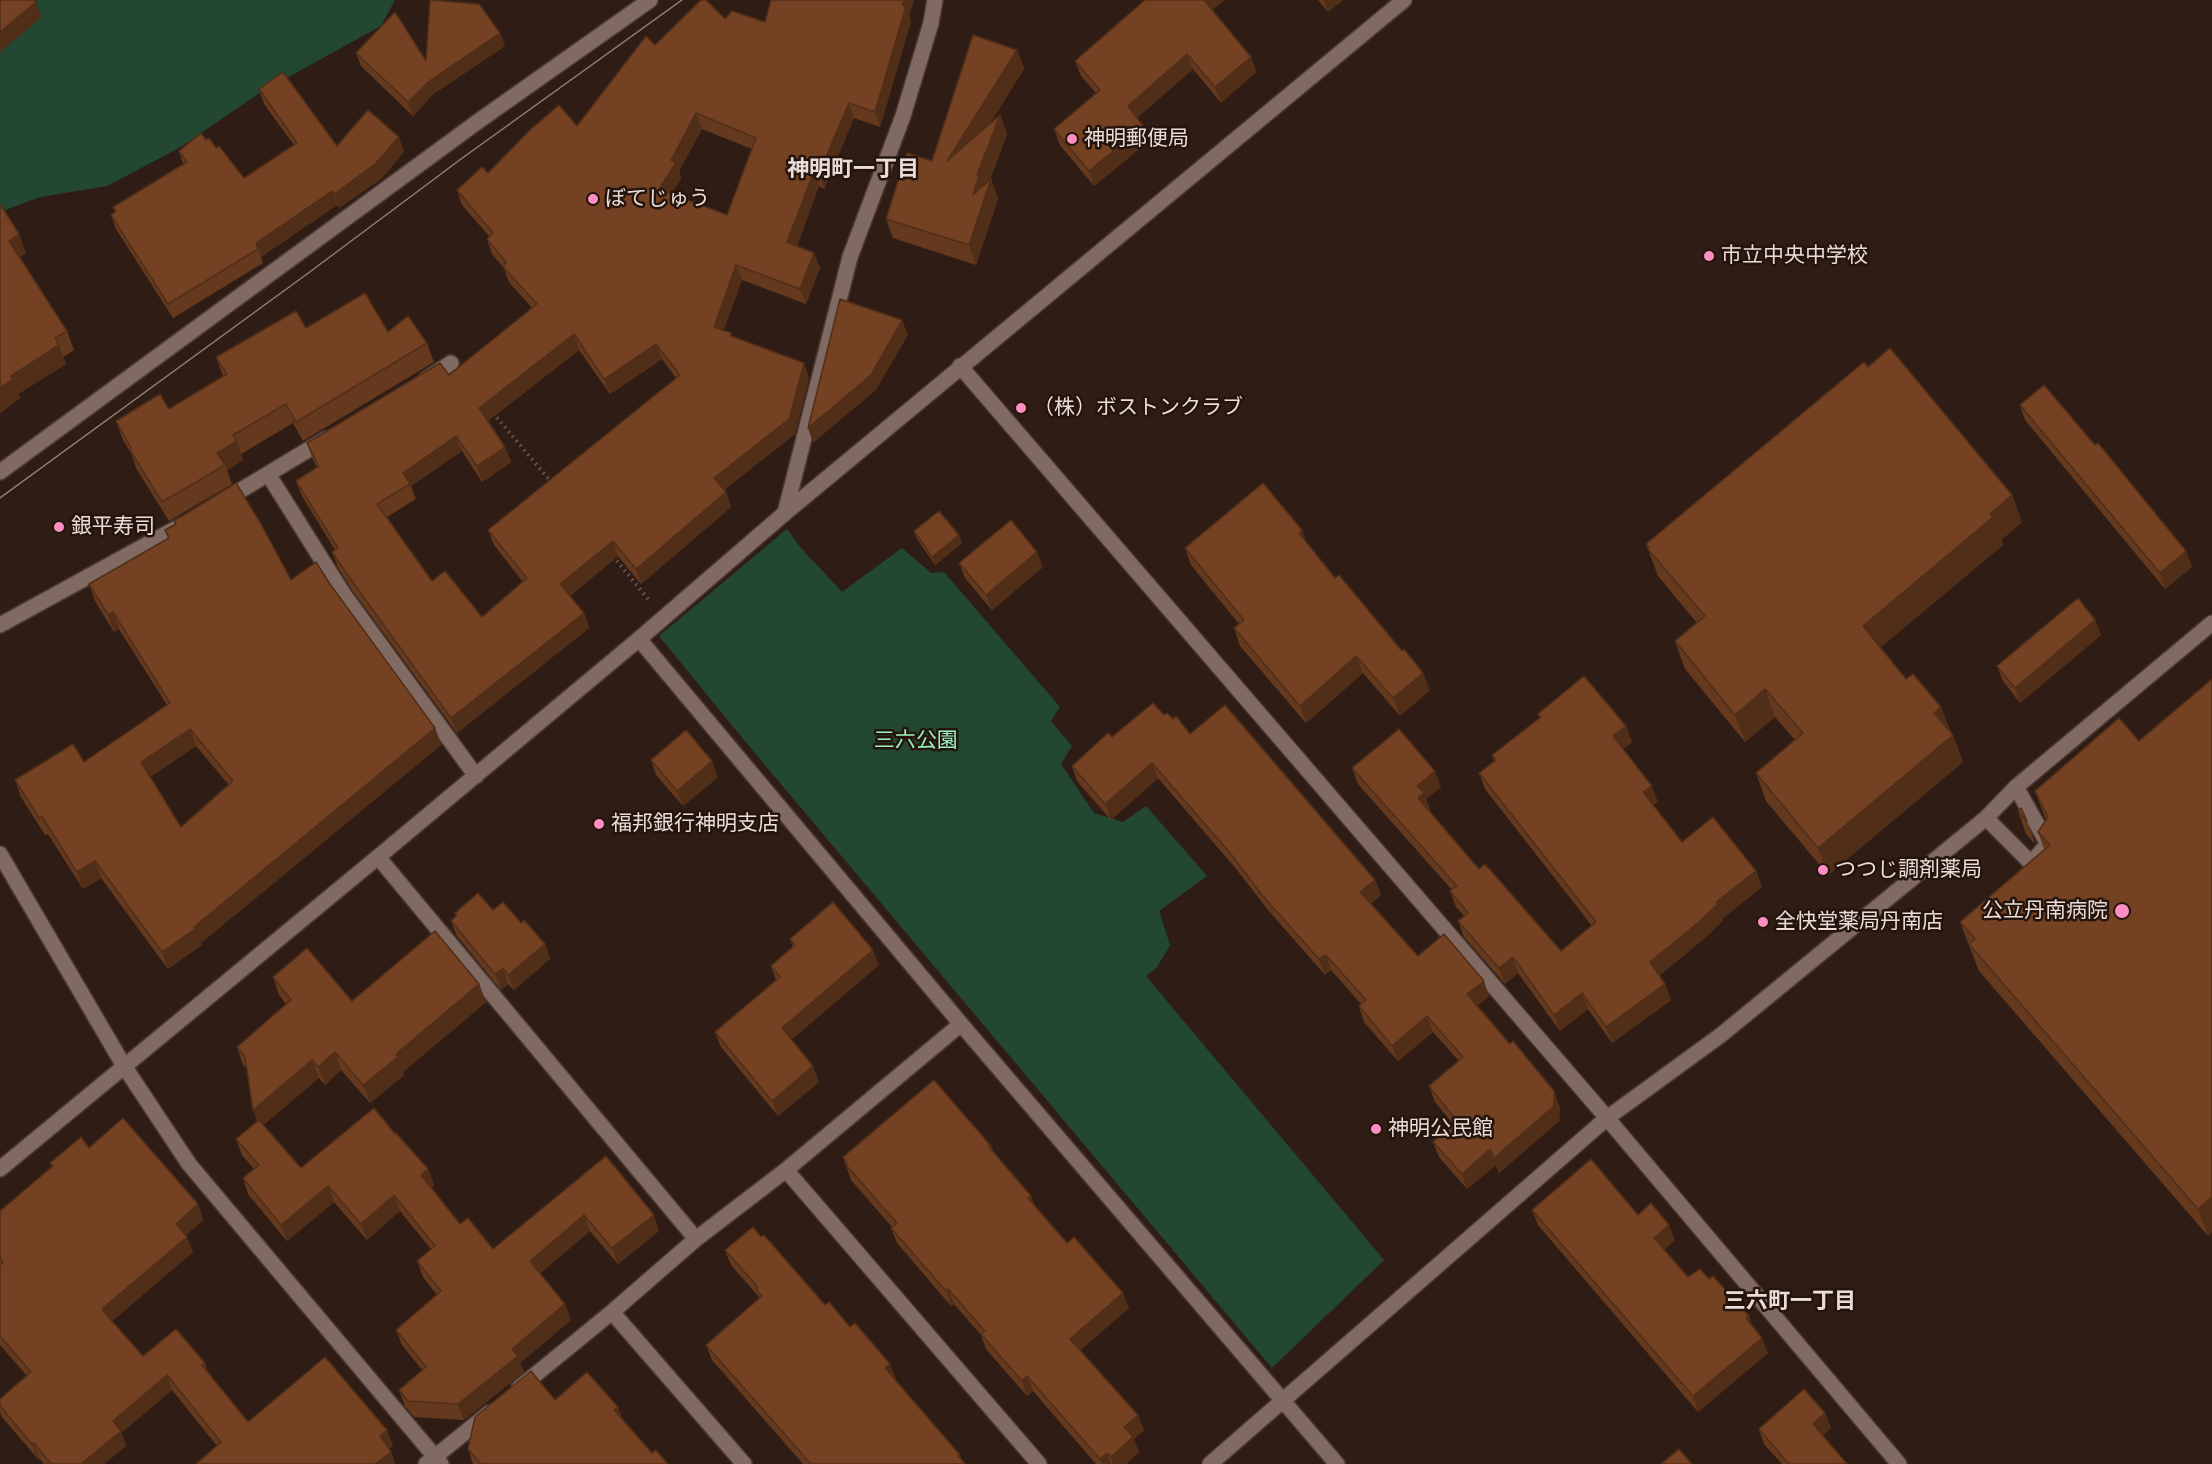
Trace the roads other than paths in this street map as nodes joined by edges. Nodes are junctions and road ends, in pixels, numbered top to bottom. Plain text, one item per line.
1 (650, 0) edge
2 (935, 0) edge
3 (1404, 0) edge
4 (451, 363) dead end
5 (960, 366) junction
6 (411, 388) edge
7 (340, 431) edge
8 (0, 472) edge
9 (268, 474) junction
10 (785, 513) junction
11 (2212, 622) edge
12 (0, 625) edge
13 (639, 639) junction
14 (476, 776) junction
15 (2016, 787) junction
16 (1986, 818) junction
17 (0, 854) edge
18 (378, 857) junction
19 (961, 1024) junction
20 (124, 1066) junction
21 (1607, 1118) junction
22 (0, 1169) edge
23 (786, 1170) junction
24 (696, 1239) junction
25 (612, 1312) junction
26 (1284, 1401) junction
27 (434, 1462) edge
28 (744, 1464) edge
29 (1039, 1464) edge
30 (1210, 1464) edge
31 (1337, 1464) edge
32 (1899, 1464) edge

1 - 8 street
2 - 10 street
3 - 5 street
4 - 6 street
5 - 10 street
5 - 21 street
7 - 9 street
9 - 12 street
9 - 14 street
10 - 13 street
11 - 15 street
13 - 14 street
13 - 19 street
14 - 18 street
15 - 16 street
15 - 16 street
16 - 21 street
17 - 20 street
18 - 20 street
18 - 24 street
19 - 23 street
19 - 26 street
20 - 22 street
20 - 27 street
21 - 26 street
21 - 32 street
23 - 24 street
23 - 29 street
24 - 25 street
25 - 27 street
25 - 28 street
26 - 30 street
26 - 31 street

